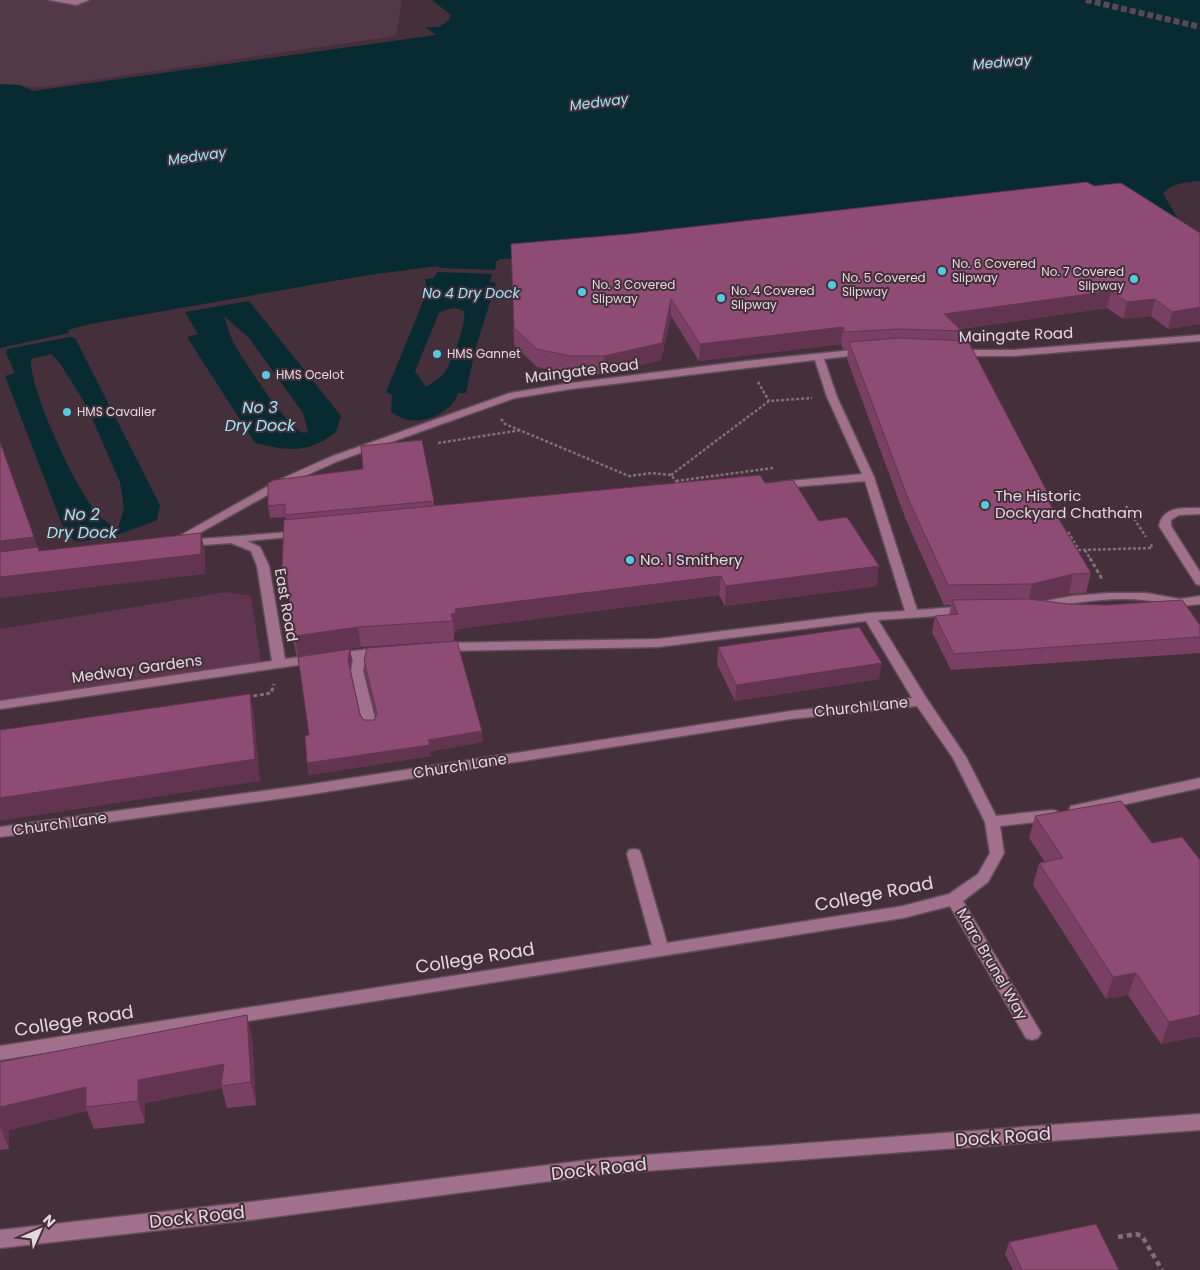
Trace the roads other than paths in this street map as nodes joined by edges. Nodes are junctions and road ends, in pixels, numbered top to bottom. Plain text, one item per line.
1 (52, 0) edge
2 (86, 0) edge
3 (1200, 338) edge
4 (874, 352) edge
5 (947, 352) edge
6 (818, 356) junction
7 (869, 477) junction
8 (770, 486) edge
9 (1200, 511) edge
10 (312, 532) edge
11 (232, 539) junction
12 (166, 544) joint
13 (1200, 581) edge
14 (1200, 600) edge
15 (1180, 603) junction
16 (980, 610) edge
17 (1159, 611) edge
18 (912, 612) junction
19 (1064, 614) edge
20 (870, 617) junction
21 (427, 648) edge
22 (389, 651) edge
23 (361, 653) junction
24 (279, 664) junction
25 (921, 701) junction
26 (0, 705) edge
27 (370, 726) edge
28 (1200, 783) edge
29 (992, 822) junction
30 (0, 832) edge
31 (634, 854) dead end
32 (954, 898) junction
33 (662, 949) junction
34 (1032, 1033) dead end
35 (0, 1054) edge
36 (1200, 1122) edge
37 (0, 1239) edge

1 - 2 street
3 - 5 street, Maingate Road
4 - 6 street, Maingate Road
6 - 7 street
6 - 12 street, Maingate Road
7 - 8 street
7 - 18 street
9 - 13 street
10 - 11 street
11 - 12 street, East Road
11 - 24 street, East Road
14 - 15 street
15 - 17 street
15 - 19 street
16 - 18 street
18 - 20 street
20 - 21 street
20 - 25 street, Marc Brunel Way
22 - 23 street, Medway Gardens
23 - 24 street, Medway Gardens
23 - 27 street
24 - 26 street, Medway Gardens
25 - 29 street, Marc Brunel Way
25 - 30 street, Church Lane
28 - 29 street
29 - 32 street, Marc Brunel Way
31 - 33 street
32 - 33 street, College Road
32 - 34 street, Marc Brunel Way
33 - 35 street, College Road
36 - 37 street, Dock Road

